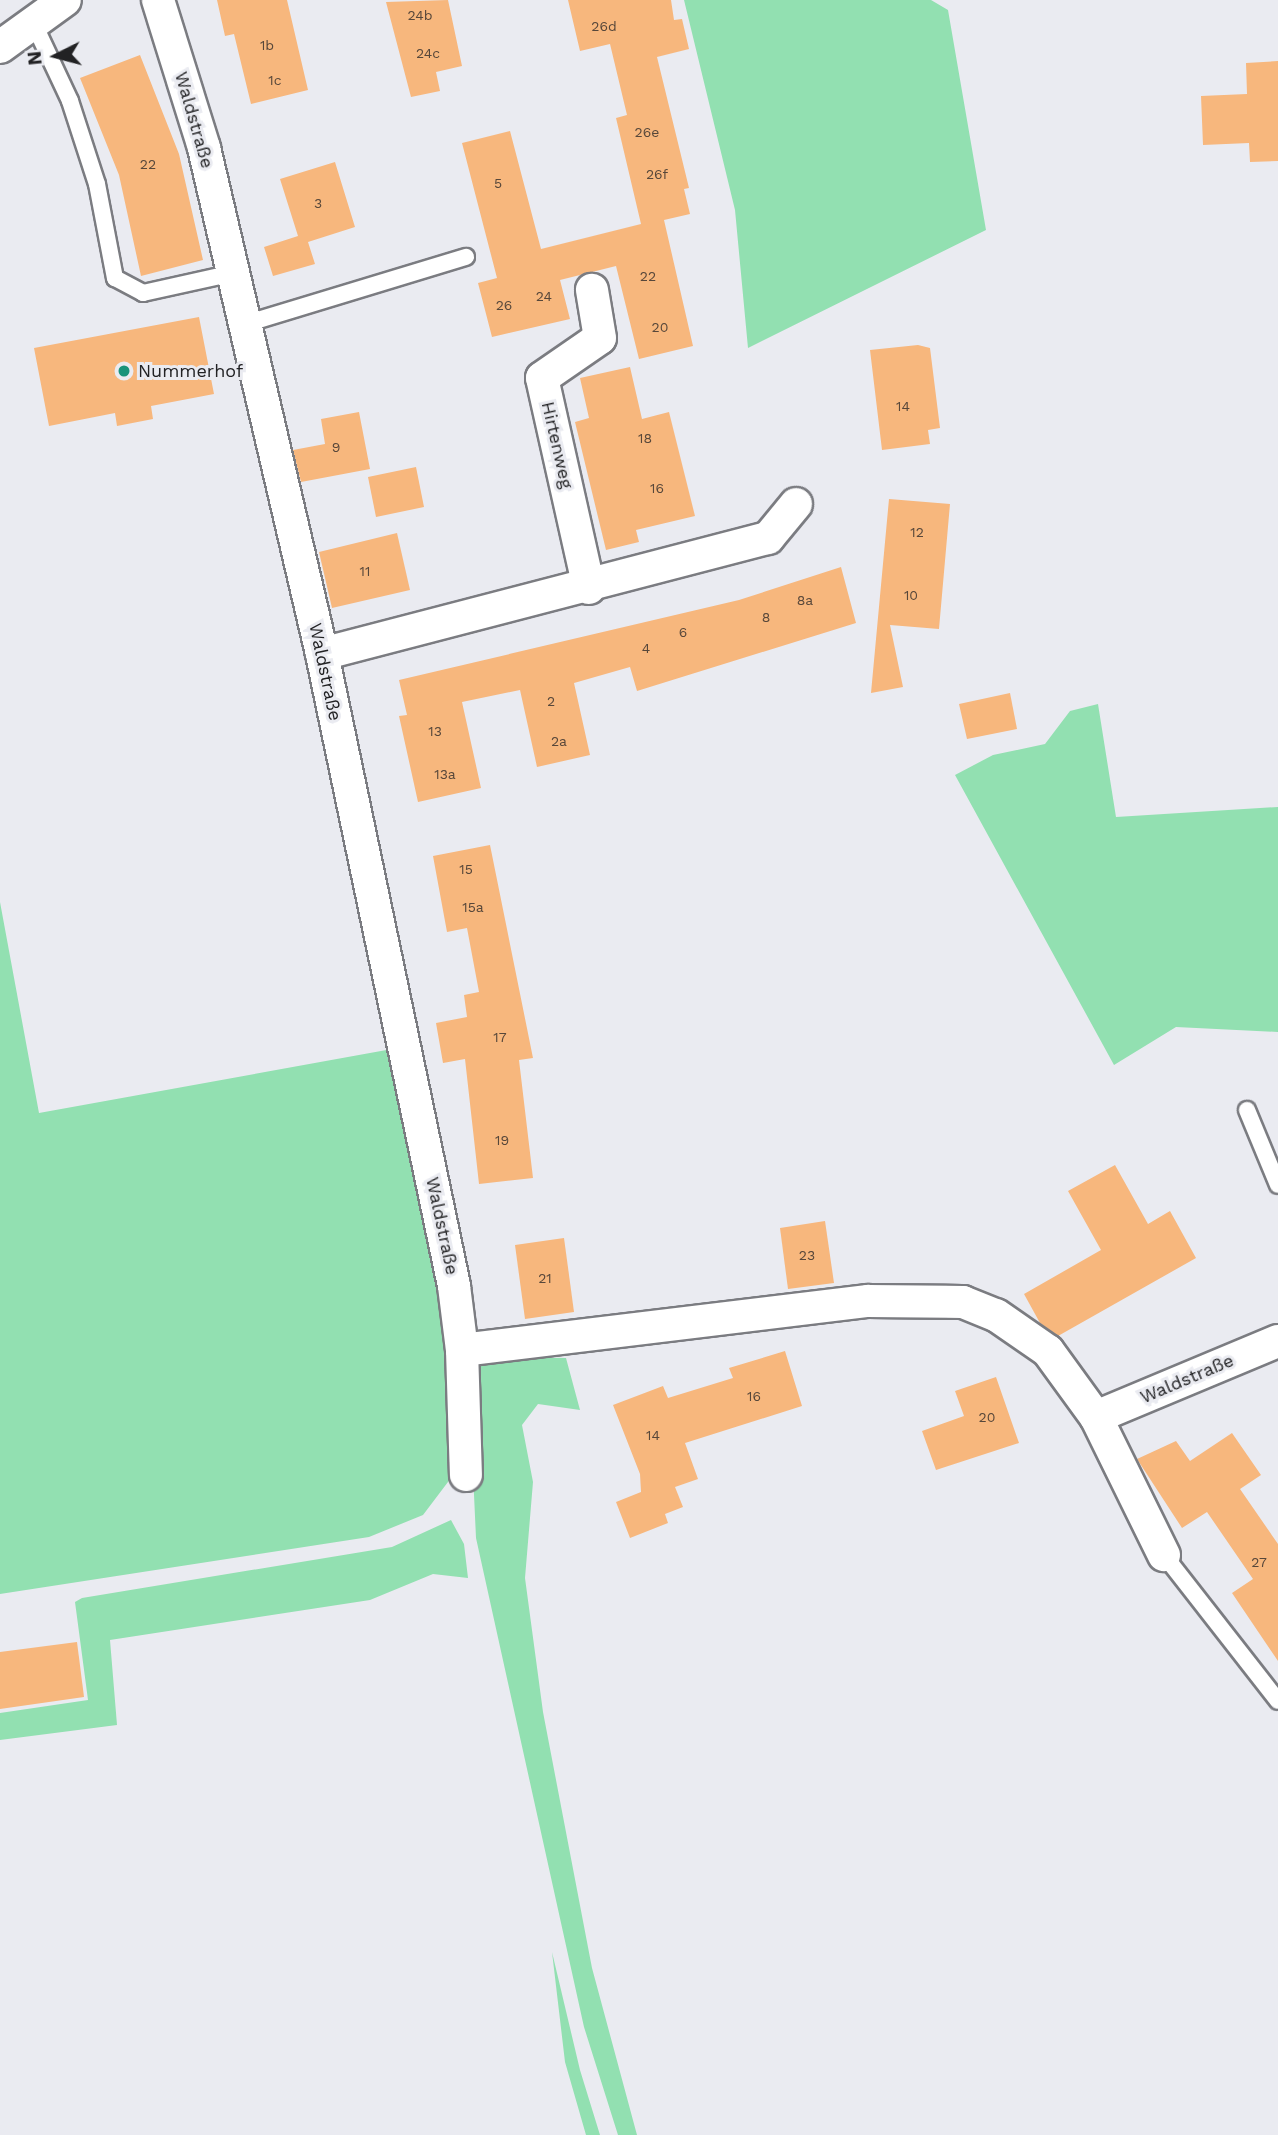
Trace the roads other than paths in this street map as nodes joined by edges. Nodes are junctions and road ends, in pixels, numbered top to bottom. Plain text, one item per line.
1 (65, 0) edge
2 (158, 0) edge
3 (34, 24) junction
4 (0, 47) edge
5 (467, 257) dead end
6 (233, 273) junction
7 (592, 290) dead end
8 (245, 324) junction
9 (796, 504) dead end
10 (589, 588) junction
11 (322, 654) junction
12 (1247, 1110) dead end
13 (1278, 1185) edge
14 (1278, 1341) edge
15 (462, 1350) junction
16 (1096, 1417) junction
17 (466, 1475) dead end
18 (1164, 1555) joint
19 (1278, 1700) edge

1 - 3 street
2 - 6 street, Waldstraße
3 - 4 street
3 - 6 lane
5 - 8 lane
6 - 8 street, Waldstraße
7 - 10 street, Hirtenweg
8 - 11 street, Waldstraße
9 - 10 street
10 - 11 street
11 - 15 street, Waldstraße
12 - 13 lane
14 - 16 street, Waldstraße
15 - 16 street
15 - 17 street, Waldstraße
16 - 18 street
18 - 19 lane

